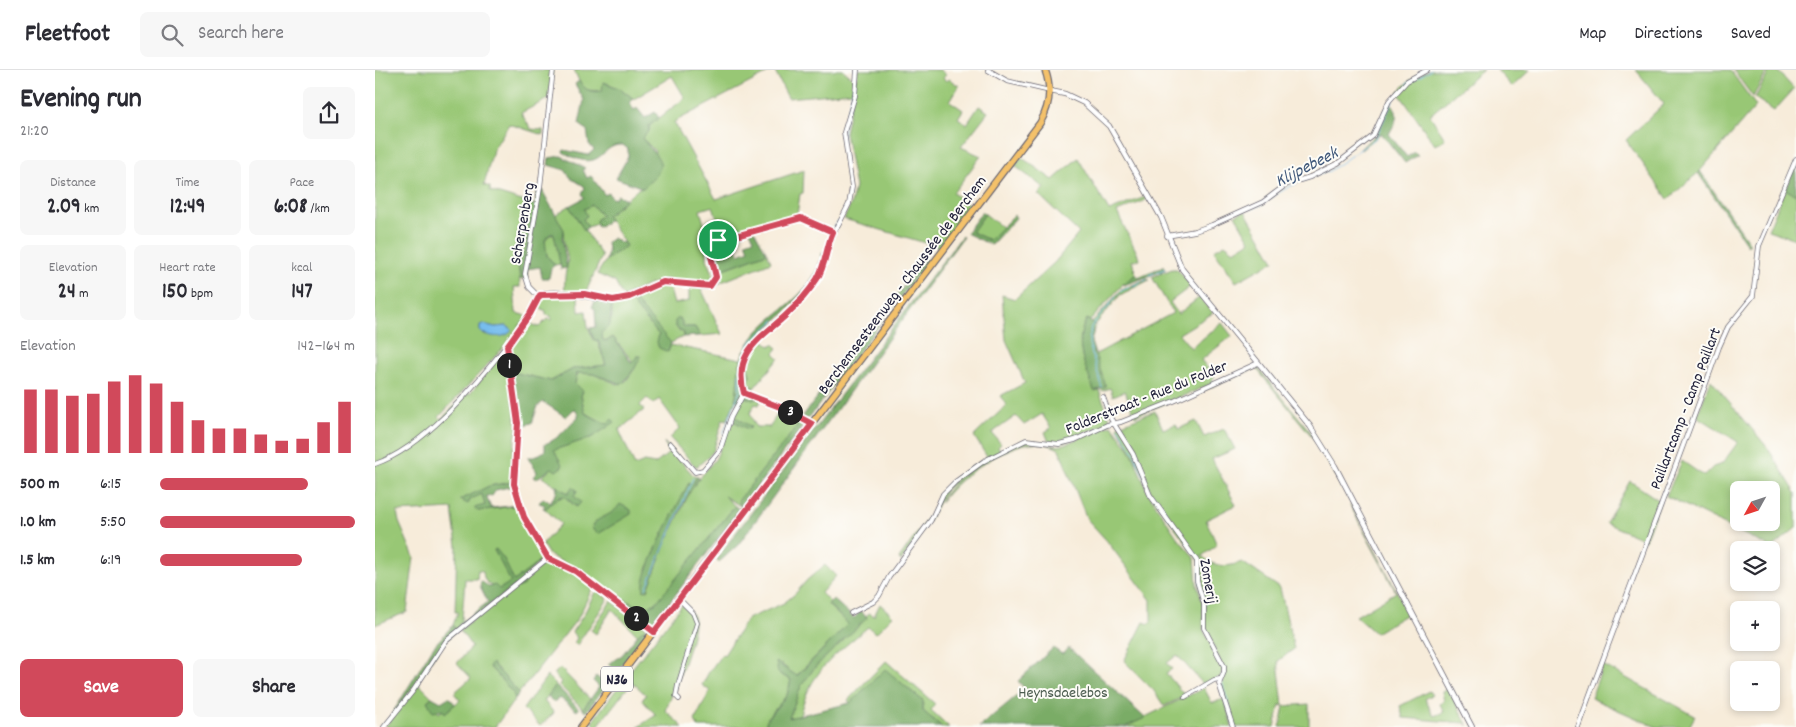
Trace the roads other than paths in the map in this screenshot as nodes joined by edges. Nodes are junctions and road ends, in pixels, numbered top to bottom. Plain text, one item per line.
1 (553, 70) edge
2 (857, 70) edge
3 (987, 70) edge
4 (1045, 70) edge
5 (1427, 70) edge
6 (1050, 91) junction
7 (1796, 159) edge
8 (833, 232) junction
9 (1167, 236) junction
10 (538, 296) junction
11 (507, 347) junction
12 (1257, 363) junction
13 (744, 393) junction
14 (1103, 397) dead end
15 (812, 424) junction
16 (1114, 424) junction
17 (670, 443) dead end
18 (375, 464) edge
19 (548, 558) junction
20 (679, 599) junction
21 (851, 612) dead end
22 (654, 632) junction
23 (1220, 679) junction
24 (1185, 697) dead end
25 (679, 699) dead end
26 (384, 727) edge
27 (581, 727) edge
28 (1233, 727) edge
29 (1472, 727) edge
30 (1579, 727) edge

1 - 10 street, Scherpenberg
2 - 8 street
3 - 6 street
4 - 6 main road, N36
5 - 9 street
6 - 9 street
6 - 15 main road, Berchemsesteenweg - Chaussée de Berchem / N36
7 - 30 street, Paillartcamp - Camp Paillart
8 - 10 street
8 - 13 street
9 - 12 street
10 - 11 street
11 - 18 street
11 - 19 street
12 - 16 street, Folderstraat - Rue du Folder
12 - 29 street
13 - 15 street
13 - 17 street
14 - 16 street, Zomerij
15 - 20 main road, Berchemsesteenweg - Chaussée de Berchem / N36
16 - 21 street, Folderstraat - Rue du Folder
16 - 23 street, Zomerij
19 - 22 street
19 - 26 street
20 - 22 main road, Berchemsesteenweg - Chaussée de Berchem / N36
20 - 25 street
22 - 27 main road, Berchemsesteenweg - Chaussée de Berchem / N36
23 - 24 street
23 - 28 street, Zomerij

